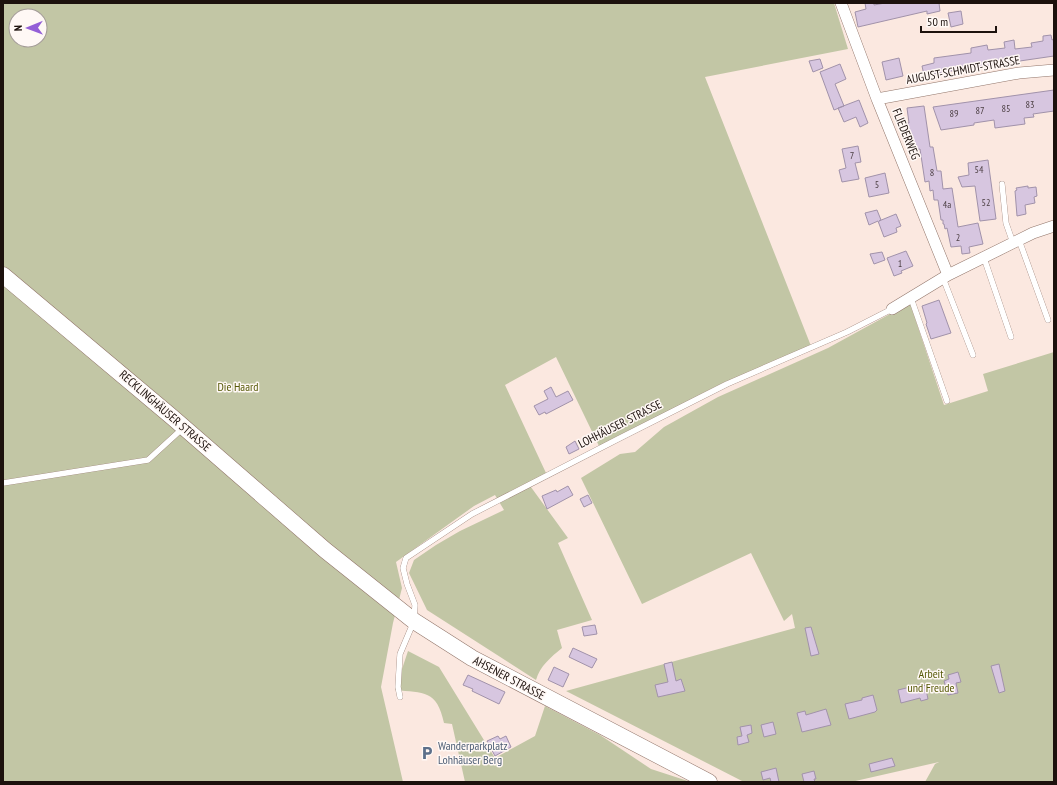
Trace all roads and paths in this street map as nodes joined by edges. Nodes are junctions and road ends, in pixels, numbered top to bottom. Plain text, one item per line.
1 (841, 3) edge
2 (1054, 70) edge
3 (877, 99) junction
4 (1002, 184) dead end
5 (1054, 226) edge
6 (1016, 241) junction
7 (984, 258) junction
8 (3, 275) edge
9 (946, 276) junction
10 (911, 298) junction
11 (892, 309) joint
12 (1048, 320) dead end
13 (1011, 337) dead end
14 (973, 355) dead end
15 (947, 401) dead end
16 (184, 427) junction
17 (3, 482) edge
18 (325, 550) joint
19 (414, 621) junction
20 (400, 697) dead end
21 (709, 782) edge

1 - 3 street, FLIEDERWEG
2 - 3 street, AUGUST-SCHMIDT-STRASSE
3 - 9 street, FLIEDERWEG
4 - 6 lane
5 - 6 street, LOHHÄUSER STRASSE
6 - 7 street, LOHHÄUSER STRASSE
6 - 12 lane
7 - 9 street, LOHHÄUSER STRASSE
7 - 13 lane
8 - 16 main road, RECKLINGHÄUSER STRASSE
9 - 10 street, LOHHÄUSER STRASSE
9 - 14 lane
10 - 11 street, LOHHÄUSER STRASSE
10 - 15 lane
11 - 19 lane, LOHHÄUSER STRASSE
16 - 17 lane
16 - 18 main road, RECKLINGHÄUSER STRASSE
18 - 19 main road, AHSENER STRASSE
19 - 20 lane
19 - 21 main road, AHSENER STRASSE

